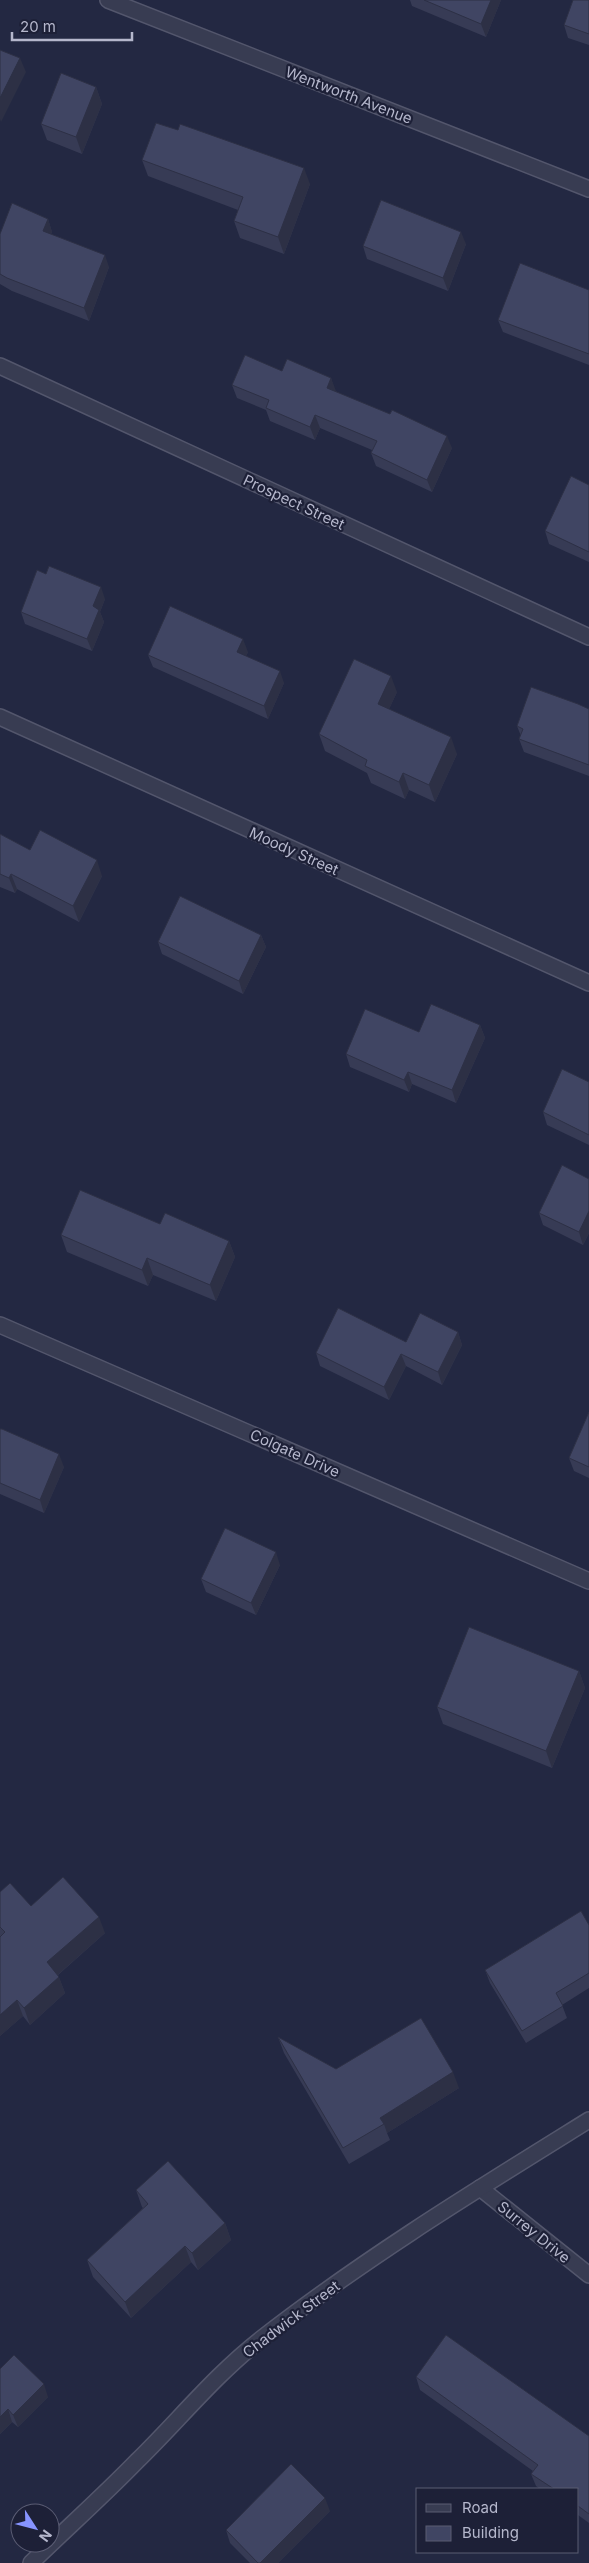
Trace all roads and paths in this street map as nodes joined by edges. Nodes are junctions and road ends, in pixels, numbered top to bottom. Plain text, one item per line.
1 (108, 0) edge
2 (589, 189) edge
3 (0, 366) edge
4 (589, 637) edge
5 (0, 717) edge
6 (589, 983) edge
7 (0, 1325) edge
8 (589, 1581) edge
9 (589, 2120) edge
10 (480, 2188) junction
11 (589, 2275) edge
12 (30, 2563) edge

1 - 2 street, Wentworth Avenue
3 - 4 street, Prospect Street
5 - 6 street, Moody Street
7 - 8 street, Colgate Drive
9 - 10 street, Chadwick Street
10 - 11 street, Surrey Drive
10 - 12 street, Chadwick Street

